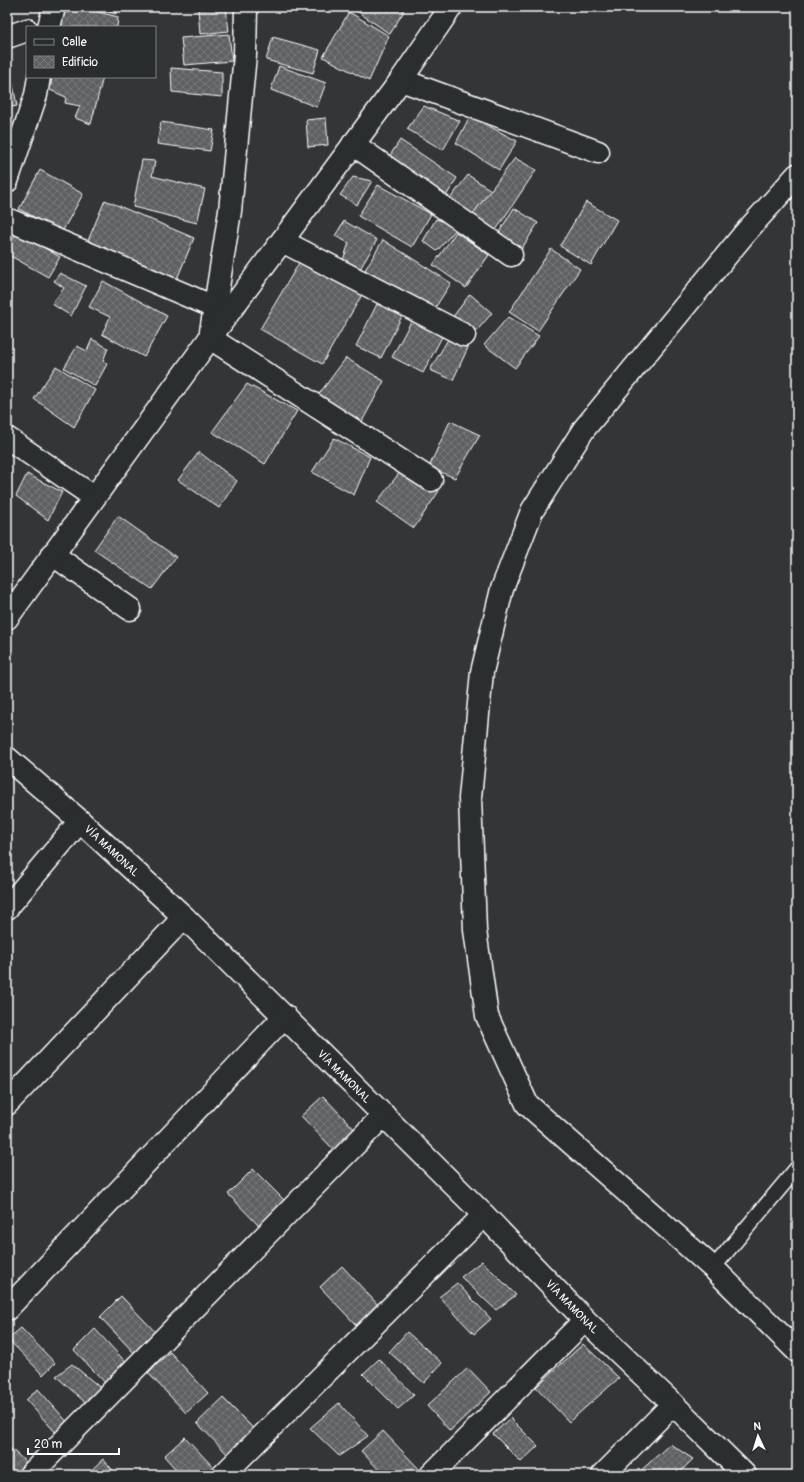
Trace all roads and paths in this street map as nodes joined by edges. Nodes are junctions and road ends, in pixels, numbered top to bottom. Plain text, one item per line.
1 (246, 7) edge
2 (451, 7) edge
3 (26, 30) edge
4 (7, 38) edge
5 (39, 78) edge
6 (401, 80) junction
7 (353, 144) junction
8 (598, 152) dead end
9 (797, 175) edge
10 (7, 181) edge
11 (7, 219) edge
12 (282, 241) junction
13 (511, 255) dead end
14 (214, 307) junction
15 (464, 335) dead end
16 (210, 338) junction
17 (7, 438) edge
18 (431, 480) dead end
19 (94, 497) junction
20 (52, 554) junction
21 (130, 609) dead end
22 (7, 618) edge
23 (7, 758) edge
24 (80, 820) junction
25 (7, 908) edge
26 (184, 917) junction
27 (284, 1016) junction
28 (7, 1104) edge
29 (384, 1115) junction
30 (797, 1168) edge
31 (484, 1215) junction
32 (713, 1268) junction
33 (7, 1309) edge
34 (585, 1320) junction
35 (797, 1351) edge
36 (673, 1404) junction
37 (30, 1475) edge
38 (223, 1475) edge
39 (431, 1475) edge
40 (603, 1475) edge
41 (745, 1475) edge

1 - 14 street
2 - 6 street
3 - 4 street
5 - 10 street
6 - 7 street
6 - 8 street
7 - 12 street
7 - 13 street
9 - 32 street
11 - 14 street
12 - 15 street
12 - 16 street
14 - 16 street
16 - 18 street
16 - 19 street
17 - 19 street
19 - 20 street
20 - 21 street
20 - 22 street
23 - 24 street, VÍA MAMONAL
24 - 25 street
24 - 26 street, VÍA MAMONAL
26 - 27 street, VÍA MAMONAL
26 - 28 street
27 - 29 street, VÍA MAMONAL
27 - 33 street
29 - 31 street, VÍA MAMONAL
29 - 37 street
30 - 32 lane
31 - 34 street, VÍA MAMONAL
31 - 38 street
32 - 35 street
34 - 36 street, VÍA MAMONAL
34 - 39 street
36 - 40 street
36 - 41 street, VÍA MAMONAL

